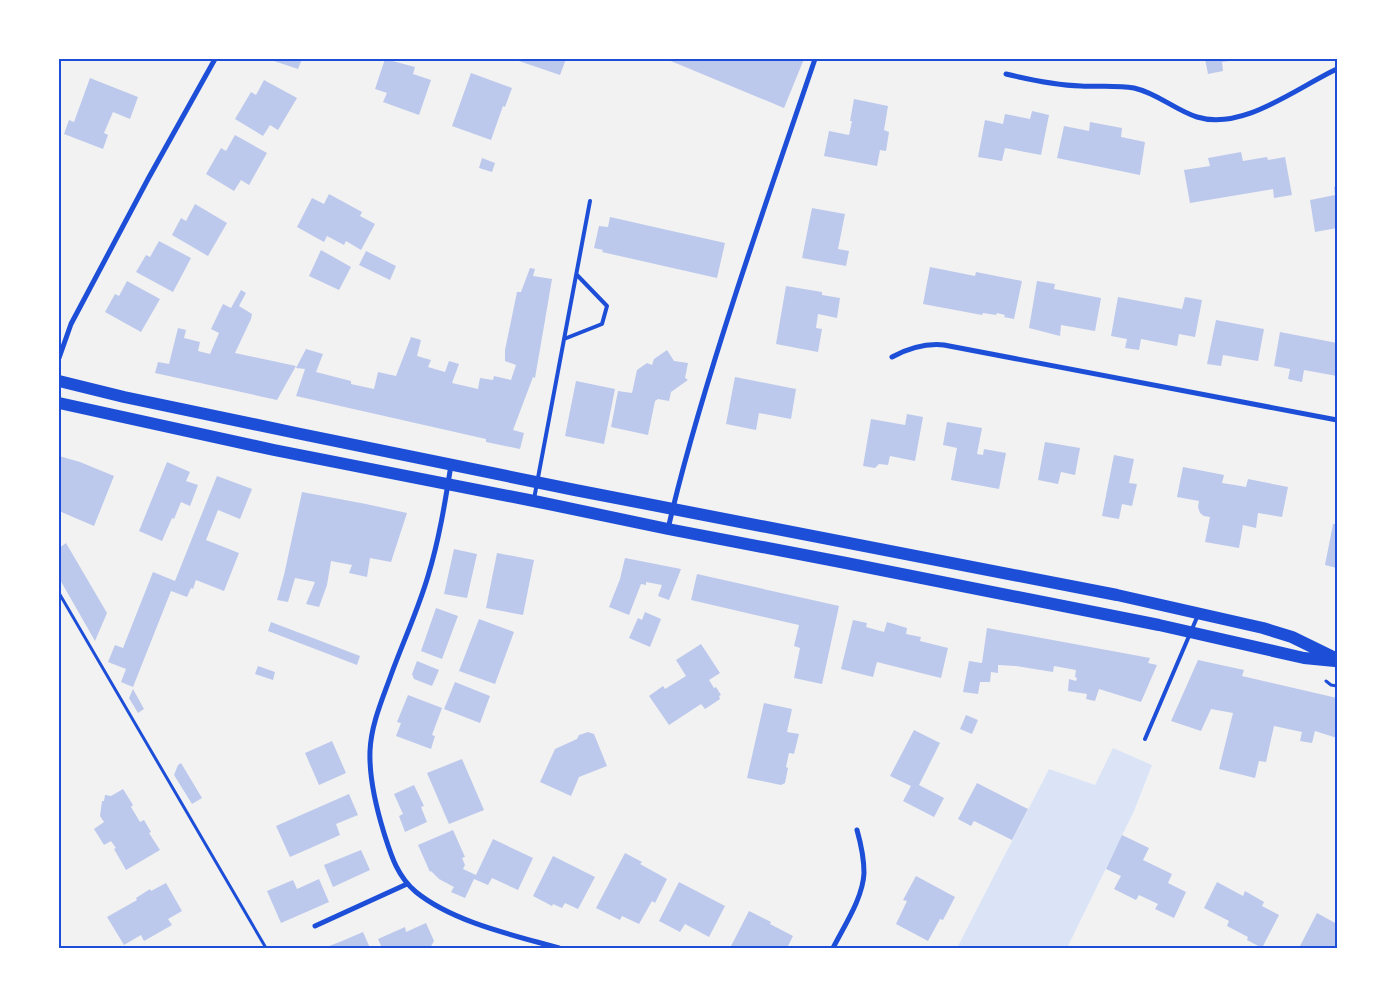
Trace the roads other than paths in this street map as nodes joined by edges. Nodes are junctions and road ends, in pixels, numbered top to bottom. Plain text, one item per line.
1 (215, 59) edge
2 (815, 59) edge
3 (1337, 69) edge
4 (1006, 74) dead end
5 (590, 201) dead end
6 (576, 275) junction
7 (564, 339) junction
8 (892, 357) dead end
9 (59, 358) edge
10 (59, 381) edge
11 (59, 403) edge
12 (1337, 420) edge
13 (451, 465) junction
14 (538, 482) junction
15 (448, 484) junction
16 (534, 501) junction
17 (673, 509) junction
18 (668, 529) junction
19 (1199, 613) junction
20 (1190, 632) junction
21 (1337, 660) edge
22 (1145, 739) dead end
23 (857, 830) dead end
24 (407, 884) junction
25 (315, 926) dead end
26 (558, 948) edge
27 (833, 948) edge

1 - 9 street
2 - 17 street
3 - 4 street
5 - 6 lane
6 - 7 lane
6 - 7 lane
7 - 14 lane
8 - 12 street
10 - 13 main road
11 - 15 main road
13 - 14 main road
13 - 15 street
14 - 16 lane
14 - 17 main road
15 - 16 main road
15 - 24 street
16 - 18 main road
17 - 18 street
17 - 19 main road
18 - 20 main road
19 - 20 lane
19 - 21 main road
20 - 21 main road
20 - 22 lane
23 - 27 street
24 - 25 street
24 - 26 street

